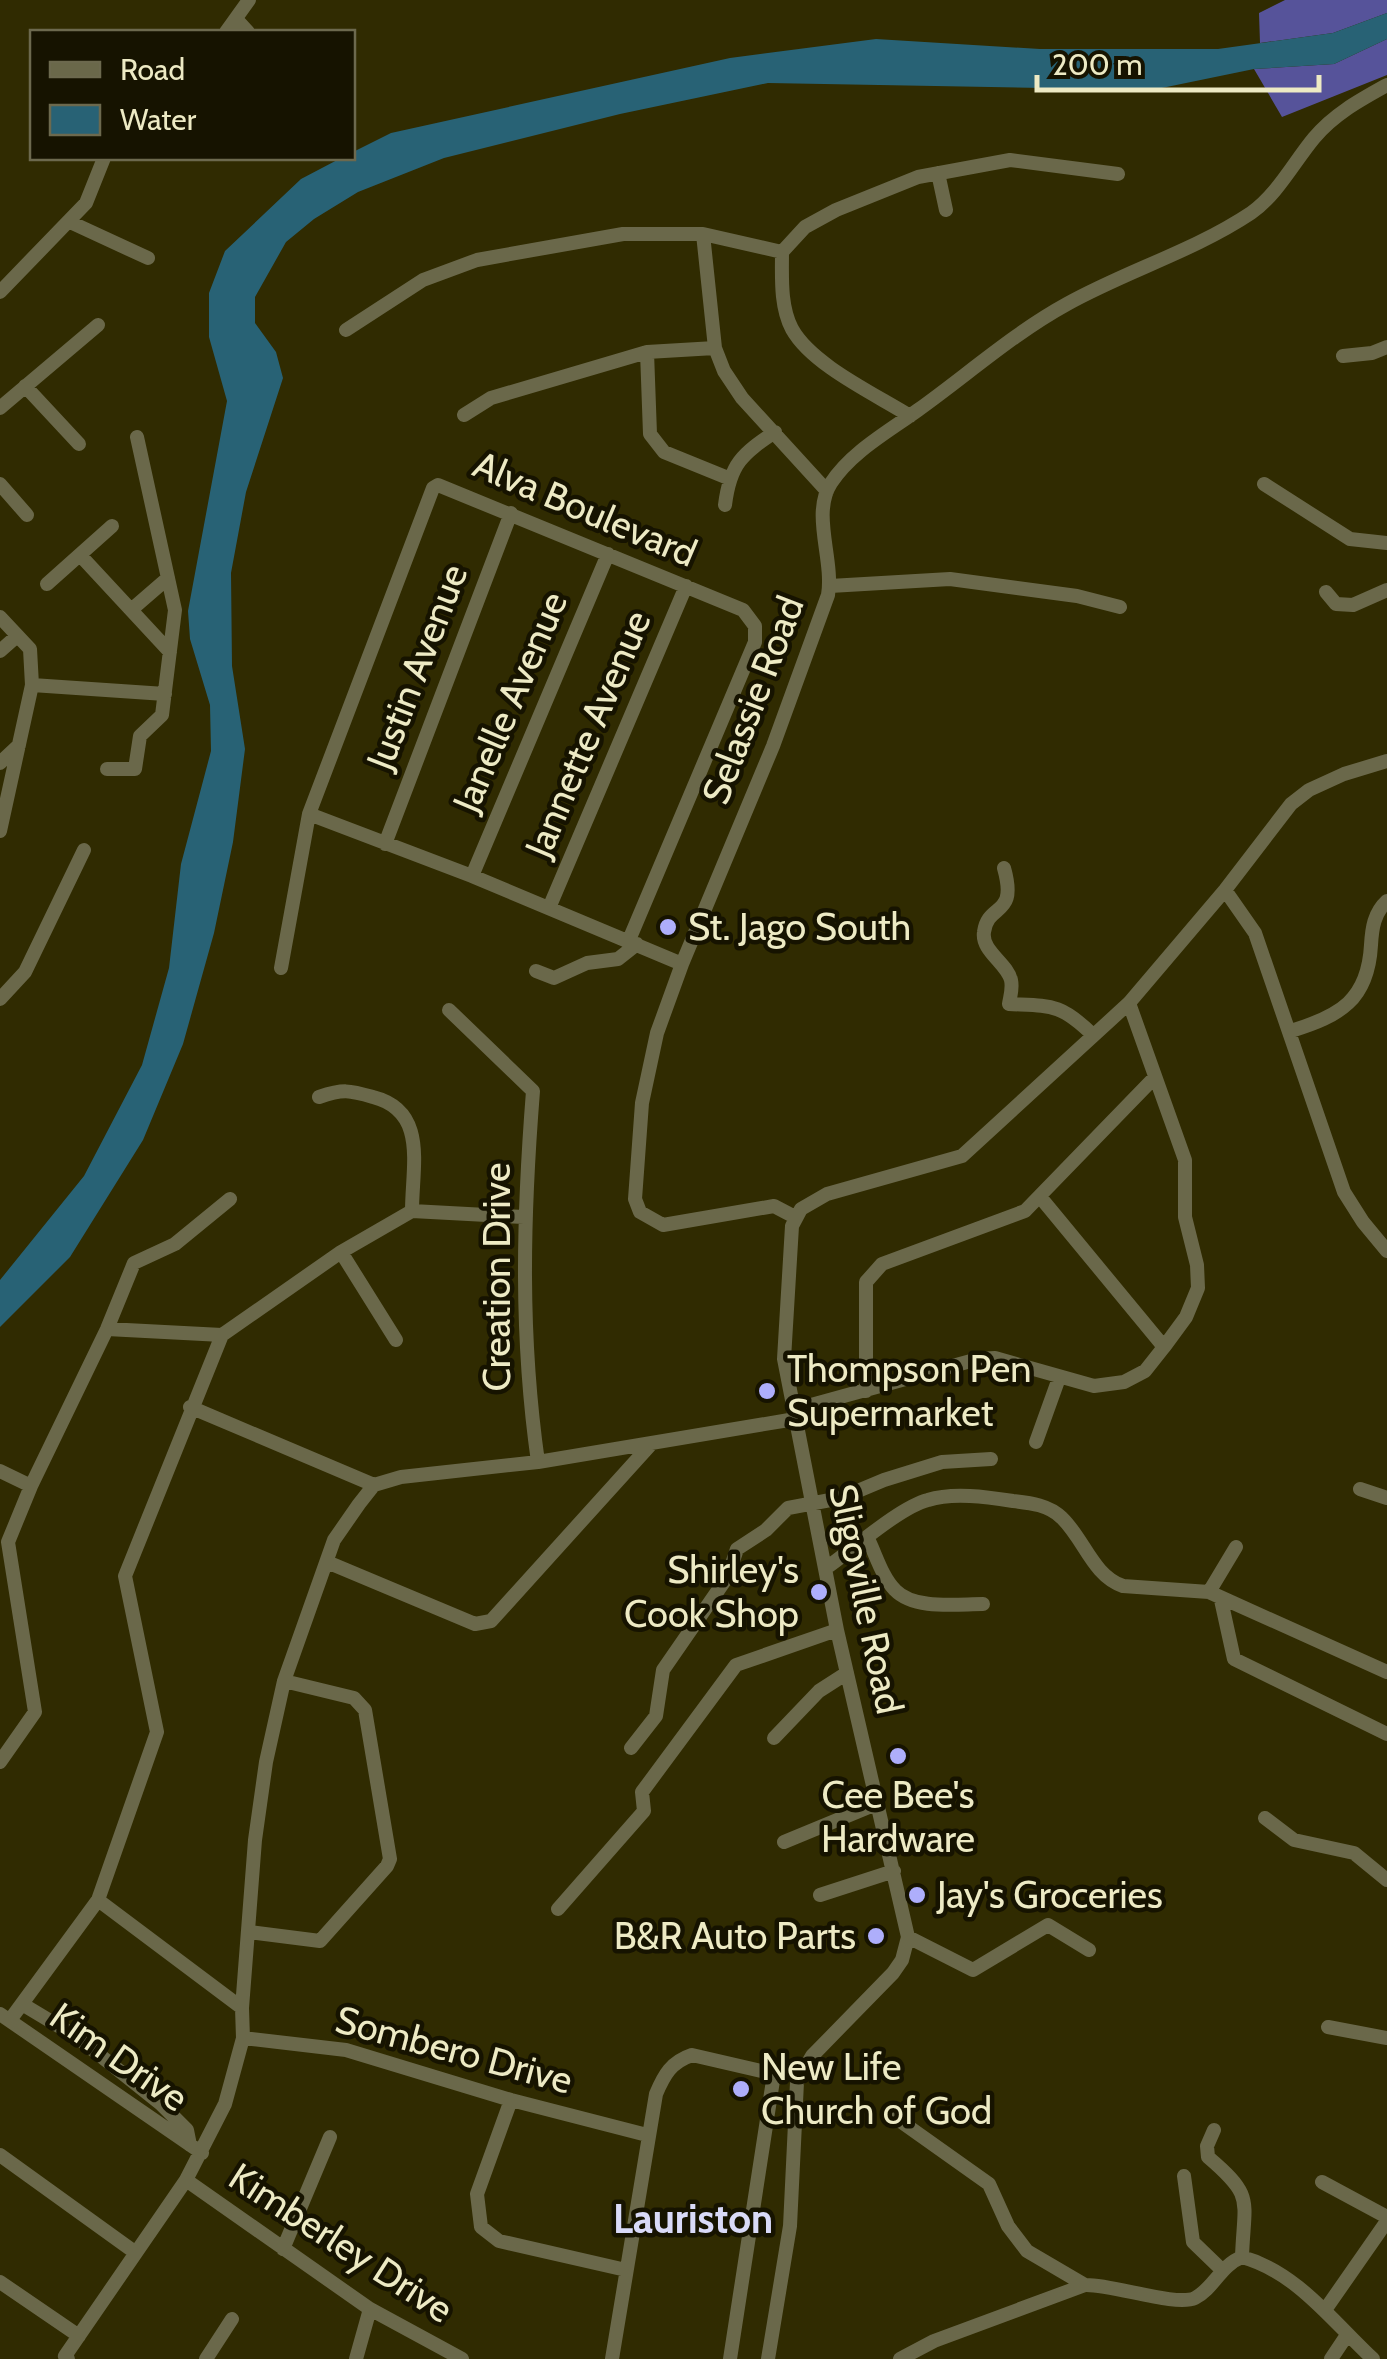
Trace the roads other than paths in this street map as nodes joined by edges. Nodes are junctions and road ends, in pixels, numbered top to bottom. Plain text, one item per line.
1 (248, 0) edge
2 (237, 20) junction
3 (228, 30) edge
4 (246, 30) edge
5 (1387, 85) edge
6 (103, 160) edge
7 (938, 174) junction
8 (1118, 174) dead end
9 (946, 210) dead end
10 (70, 222) junction
11 (702, 234) junction
12 (782, 252) junction
13 (148, 258) dead end
14 (0, 292) edge
15 (98, 325) dead end
16 (346, 330) dead end
17 (1387, 346) edge
18 (715, 348) junction
19 (647, 352) junction
20 (1343, 356) dead end
21 (25, 386) junction
22 (0, 408) edge
23 (464, 415) dead end
24 (910, 416) junction
25 (775, 432) junction
26 (137, 437) dead end
27 (79, 444) dead end
28 (728, 478) junction
29 (0, 484) edge
30 (1264, 484) dead end
31 (827, 492) junction
32 (725, 505) dead end
33 (511, 513) junction
34 (27, 515) dead end
35 (112, 526) dead end
36 (1387, 543) edge
37 (608, 554) junction
38 (80, 555) junction
39 (168, 578) junction
40 (47, 584) dead end
41 (686, 586) junction
42 (830, 586) junction
43 (1387, 590) edge
44 (1326, 592) dead end
45 (1120, 607) dead end
46 (131, 610) junction
47 (0, 617) edge
48 (17, 636) junction
49 (0, 652) edge
50 (170, 652) junction
51 (32, 685) junction
52 (165, 694) junction
53 (20, 745) junction
54 (1387, 761) edge
55 (0, 763) edge
56 (107, 769) dead end
57 (309, 814) junction
58 (0, 831) edge
59 (384, 844) junction
60 (84, 850) dead end
61 (1004, 868) dead end
62 (472, 876) junction
63 (1225, 890) junction
64 (1387, 901) edge
65 (550, 908) junction
66 (633, 942) junction
67 (682, 964) junction
68 (281, 968) dead end
69 (536, 971) dead end
70 (0, 999) edge
71 (1130, 1003) junction
72 (449, 1010) dead end
73 (1291, 1031) junction
74 (1093, 1035) junction
75 (1155, 1077) junction
76 (320, 1097) dead end
77 (1041, 1198) junction
78 (230, 1199) dead end
79 (412, 1211) junction
80 (524, 1217) junction
81 (796, 1217) junction
82 (1387, 1251) edge
83 (341, 1252) junction
84 (107, 1329) junction
85 (222, 1334) junction
86 (396, 1340) dead end
87 (1164, 1348) junction
88 (1060, 1378) junction
89 (866, 1391) junction
90 (190, 1407) junction
91 (794, 1414) junction
92 (1036, 1442) dead end
93 (652, 1444) junction
94 (991, 1460) dead end
95 (538, 1462) junction
96 (0, 1471) edge
97 (374, 1485) junction
98 (30, 1486) junction
99 (1360, 1489) dead end
100 (1387, 1498) edge
101 (812, 1504) junction
102 (868, 1539) junction
103 (1236, 1547) dead end
104 (327, 1562) junction
105 (826, 1568) junction
106 (1215, 1596) junction
107 (983, 1604) dead end
108 (837, 1630) junction
109 (1387, 1672) edge
110 (846, 1673) junction
111 (284, 1681) junction
112 (1387, 1734) edge
113 (774, 1738) dead end
114 (632, 1748) dead end
115 (2, 1754) edge
116 (876, 1804) junction
117 (1264, 1818) dead end
118 (784, 1842) dead end
119 (894, 1871) junction
120 (1387, 1880) edge
121 (820, 1895) dead end
122 (98, 1900) junction
123 (558, 1909) dead end
124 (249, 1932) junction
125 (908, 1937) junction
126 (1089, 1950) dead end
127 (22, 2004) junction
128 (242, 2008) junction
129 (5, 2017) edge
130 (1328, 2027) dead end
131 (243, 2038) junction
132 (1387, 2038) edge
133 (511, 2100) junction
134 (889, 2113) dead end
135 (1214, 2130) dead end
136 (646, 2134) junction
137 (330, 2136) dead end
138 (195, 2149) junction
139 (0, 2155) edge
140 (1184, 2176) dead end
141 (186, 2180) junction
142 (1322, 2182) dead end
143 (1387, 2219) edge
144 (283, 2249) junction
145 (136, 2253) junction
146 (1242, 2257) junction
147 (626, 2270) junction
148 (1222, 2270) junction
149 (0, 2282) edge
150 (1085, 2284) junction
151 (370, 2309) junction
152 (1325, 2310) junction
153 (232, 2319) dead end
154 (1348, 2335) junction
155 (79, 2336) junction
156 (66, 2358) edge
157 (206, 2359) edge
158 (356, 2359) edge
159 (462, 2359) edge
160 (612, 2359) edge
161 (730, 2359) edge
162 (768, 2359) edge
163 (900, 2359) edge
164 (1332, 2359) edge
165 (1373, 2359) edge

1 - 2 street
2 - 3 street
2 - 4 street
5 - 24 street
6 - 10 street
7 - 8 street
7 - 9 street
7 - 12 street
10 - 13 street
10 - 14 street
11 - 12 street
11 - 16 street
11 - 18 street
12 - 24 street
15 - 21 street
17 - 20 street
18 - 19 street
18 - 25 street
19 - 23 street
19 - 28 street
21 - 22 street
21 - 27 street
24 - 31 street
25 - 28 street
25 - 31 street
26 - 39 street
28 - 32 street
29 - 34 street
30 - 36 street
31 - 42 street, Selassie Road
33 - 37 street, Alva Boulevard
33 - 57 street, Alva Boulevard
33 - 59 street, Justin Avenue
35 - 38 street
37 - 41 street, Alva Boulevard
37 - 62 street, Janelle Avenue
38 - 40 street
38 - 46 street
39 - 46 street
39 - 50 street
41 - 65 street, Jannette Avenue
41 - 66 street, Alva Boulevard
42 - 45 street
42 - 67 street, Selassie Road
43 - 44 street
46 - 50 street
47 - 48 street
48 - 49 street
48 - 51 street
50 - 52 street
51 - 52 street
51 - 53 street
52 - 56 street
53 - 55 street
53 - 58 street
54 - 63 street
57 - 59 street
57 - 68 street
59 - 62 street
60 - 70 street
61 - 74 street
62 - 65 street
63 - 71 street
63 - 73 street
64 - 73 street
65 - 66 street
66 - 67 street
66 - 69 street
67 - 81 street, Selassie Road
71 - 74 street
71 - 75 street
72 - 80 street, Creation Drive
73 - 82 street
74 - 81 street
75 - 77 street
75 - 87 street
76 - 79 street
77 - 87 street
77 - 89 street
78 - 84 street
79 - 80 street
79 - 83 street
80 - 95 street, Creation Drive
81 - 91 street, Sligoville Road
83 - 85 street
83 - 86 street
84 - 85 street
84 - 98 street
85 - 90 street
87 - 88 street
88 - 89 street
88 - 92 street
89 - 91 street
90 - 97 street
90 - 122 street
91 - 93 street
91 - 101 street, Sligoville Road
93 - 95 street
93 - 104 street
94 - 101 street
95 - 97 street
96 - 98 street
97 - 104 street
98 - 115 street
99 - 100 street
101 - 105 street, Sligoville Road
101 - 114 street
102 - 105 street
102 - 106 street
102 - 107 street
103 - 106 street
104 - 111 street
105 - 108 street, Sligoville Road
106 - 109 street
106 - 112 street
108 - 110 street, Sligoville Road
108 - 123 street
110 - 113 street
110 - 116 street, Sligoville Road
111 - 124 street
111 - 124 street
116 - 118 street
116 - 119 street, Sligoville Road
117 - 120 street
119 - 121 street
119 - 125 street, Sligoville Road
122 - 127 street
122 - 128 street
124 - 128 street
125 - 126 street
125 - 162 street
127 - 129 street
127 - 138 street
128 - 131 street
129 - 138 street, Kim Drive
130 - 132 street
131 - 133 street, Sombero Drive
131 - 138 street
133 - 136 street, Sombero Drive
133 - 147 street
134 - 150 street
135 - 146 street
136 - 147 street
136 - 161 street
137 - 144 street
138 - 141 street
139 - 145 street
140 - 148 street
141 - 144 street, Kimberley Drive
141 - 145 street
142 - 143 street
143 - 152 street
144 - 151 street, Kimberley Drive
145 - 155 street
146 - 148 street
146 - 152 street
147 - 160 street
148 - 150 street
149 - 155 street
150 - 163 street
151 - 158 street
151 - 159 street, Kimberley Drive
152 - 154 street
153 - 157 street
154 - 164 street
154 - 165 street
155 - 156 street

